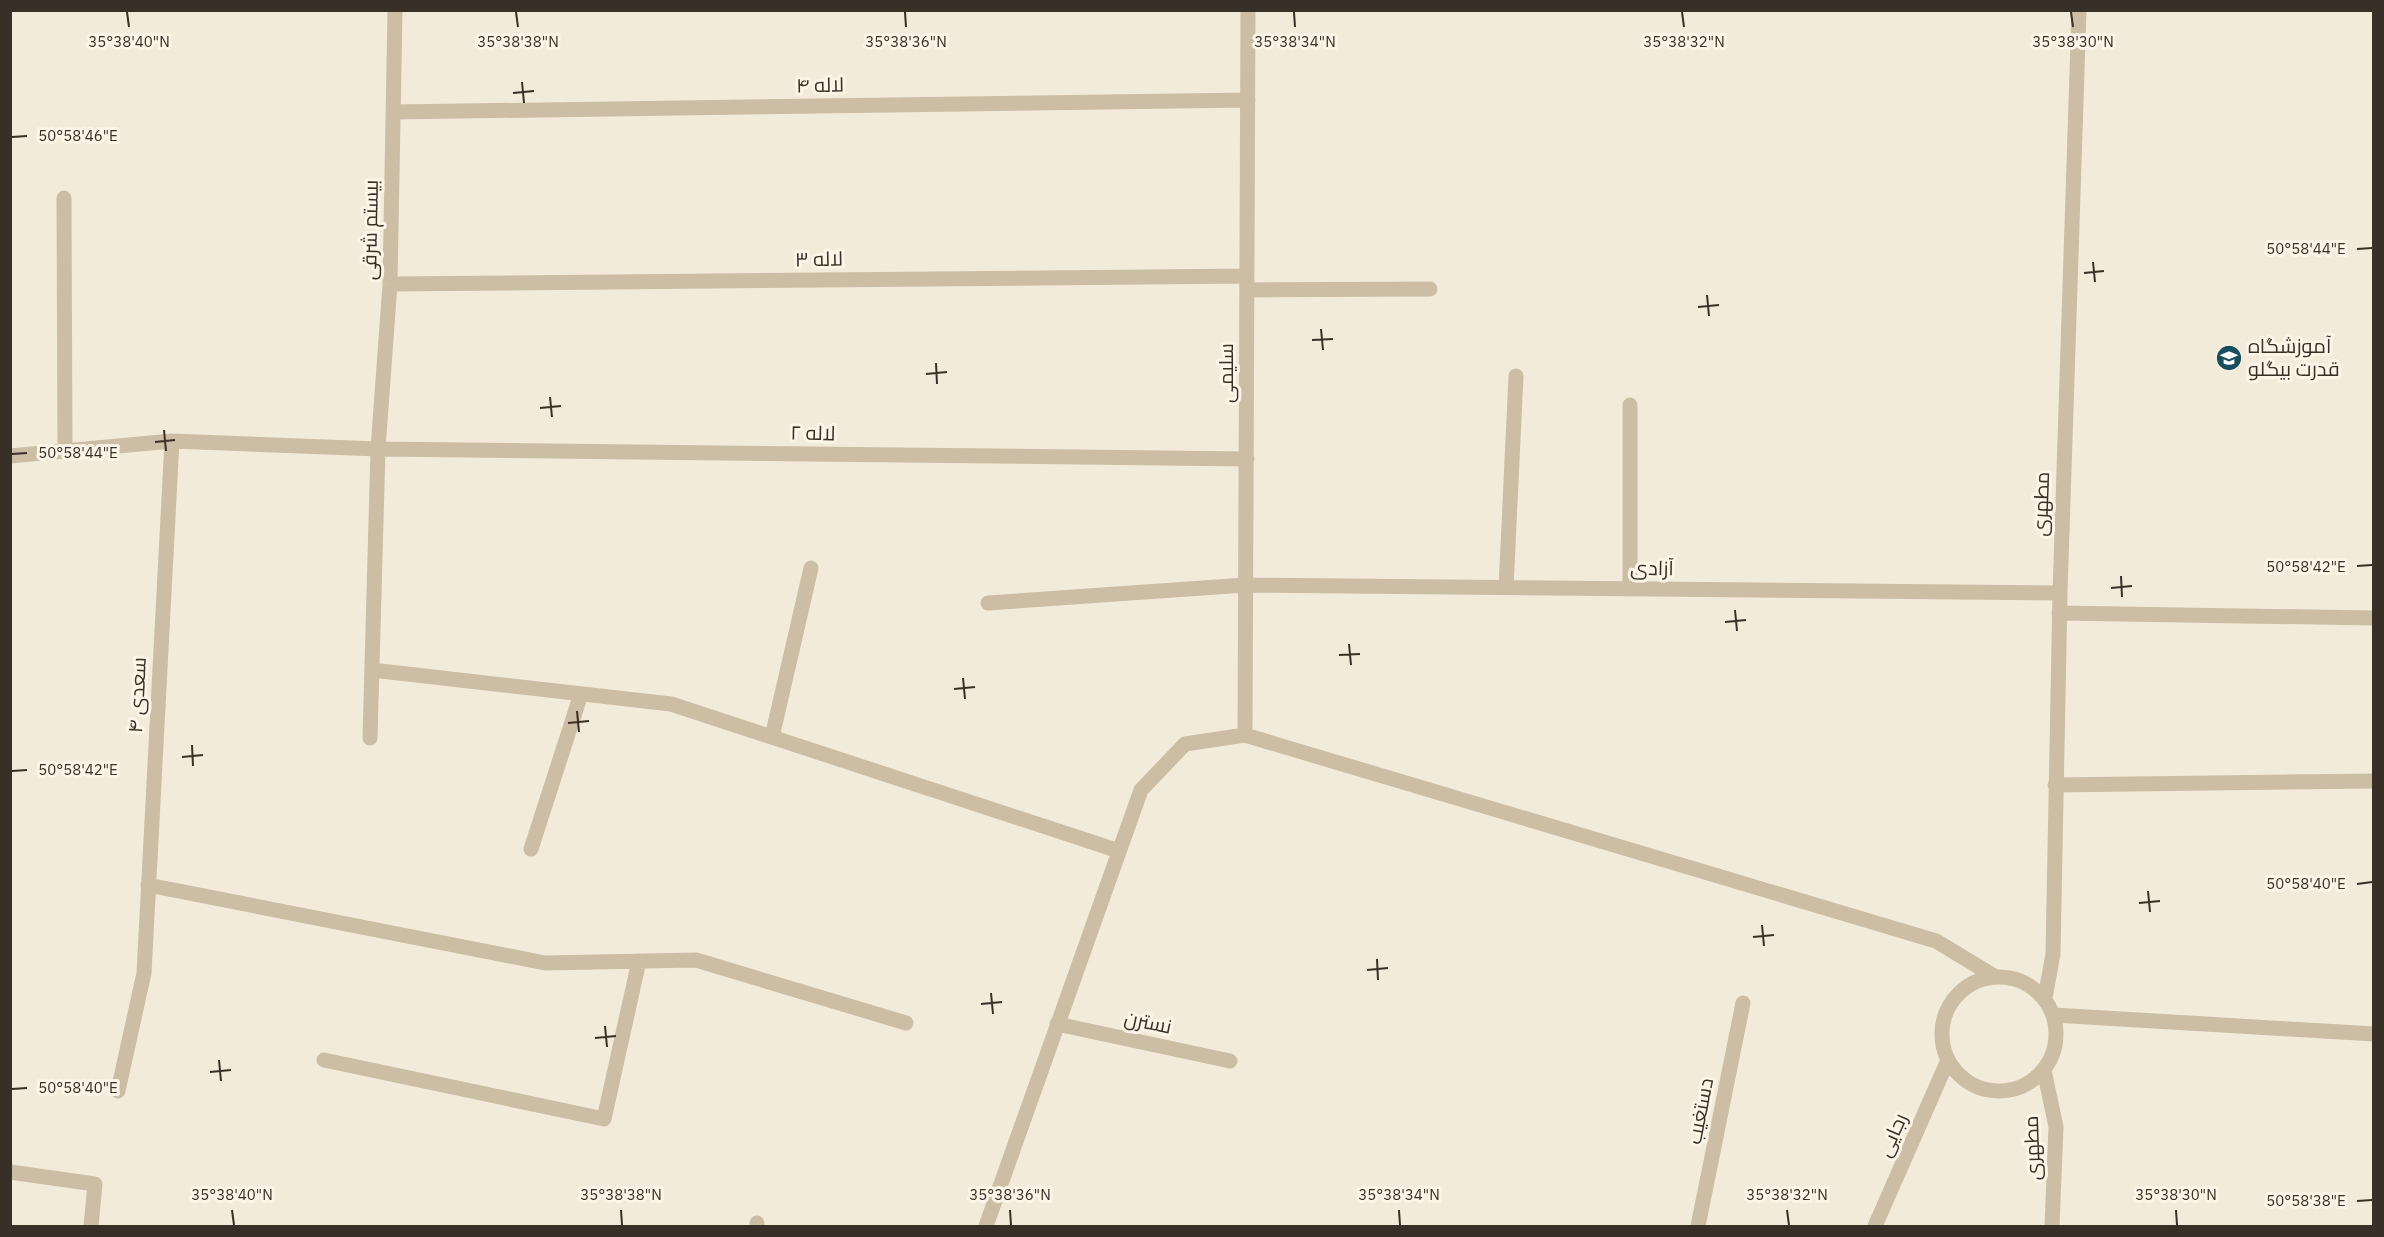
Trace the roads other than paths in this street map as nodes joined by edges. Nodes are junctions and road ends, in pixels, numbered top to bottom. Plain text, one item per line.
1 (395, 10) edge
2 (1248, 10) edge
3 (2079, 10) edge
4 (1248, 100) junction
5 (393, 112) junction
6 (64, 198) dead end
7 (1247, 283) junction
8 (390, 284) junction
9 (1430, 290) dead end
10 (1516, 376) dead end
11 (1630, 405) dead end
12 (172, 441) junction
13 (378, 450) junction
14 (65, 452) junction
15 (10, 456) edge
16 (1247, 459) junction
17 (811, 568) dead end
18 (1245, 585) junction
19 (1506, 588) junction
20 (1630, 589) junction
21 (2060, 593) junction
22 (988, 603) dead end
23 (2059, 613) junction
24 (2373, 618) edge
25 (372, 670) junction
26 (581, 694) junction
27 (1245, 735) junction
28 (772, 737) junction
29 (370, 738) dead end
30 (2373, 781) edge
31 (2055, 785) junction
32 (531, 849) dead end
33 (1119, 851) junction
34 (148, 885) junction
35 (639, 961) junction
36 (1994, 976) junction
37 (2045, 998) junction
38 (1743, 1003) dead end
39 (2054, 1015) junction
40 (906, 1023) dead end
41 (1057, 1024) junction
42 (2373, 1034) edge
43 (324, 1060) dead end
44 (1948, 1060) junction
45 (1230, 1061) dead end
46 (2044, 1070) junction
47 (118, 1091) dead end
48 (10, 1172) edge
49 (91, 1227) edge
50 (986, 1227) edge
51 (1698, 1227) edge
52 (1875, 1227) edge
53 (2052, 1227) edge

1 - 5 street, بیستم شرقی
2 - 4 street, سلیمی
3 - 21 street, مطهری
4 - 5 street, لاله ۴
4 - 7 street, سلیمی
5 - 8 street, بیستم شرقی
6 - 14 street
7 - 8 street, لاله ۳
7 - 9 street, لاله ۳
7 - 16 street, سلیمی
8 - 13 street, بیستم شرقی
10 - 19 street
11 - 20 street
12 - 13 street, لاله ۲
12 - 14 street, لاله ۲
12 - 34 street, سعدی ۴
13 - 16 street, لاله ۲
13 - 25 street, بیستم شرقی
14 - 15 street, لاله ۲
16 - 18 street, سلیمی
17 - 28 street
18 - 19 street, آزادی
18 - 22 street, آزادی
18 - 27 street, سلیمی
19 - 20 street, آزادی
20 - 21 street, آزادی
21 - 23 street, مطهری
23 - 24 street
23 - 31 street, مطهری
25 - 26 street
25 - 29 street, بیستم شرقی
26 - 28 street
26 - 32 street
27 - 33 street
27 - 36 street
28 - 33 street
30 - 31 street
31 - 37 street, مطهری
33 - 41 street
34 - 35 street
34 - 47 street, سعدی ۴
35 - 40 street
35 - 43 street
36 - 37 street
36 - 44 street
37 - 39 street
38 - 51 street, دستغیب
39 - 42 street
39 - 46 street
41 - 45 street, نسترن
41 - 50 street
44 - 46 street
44 - 52 street, رجایی
46 - 53 street, مطهری
48 - 49 street

